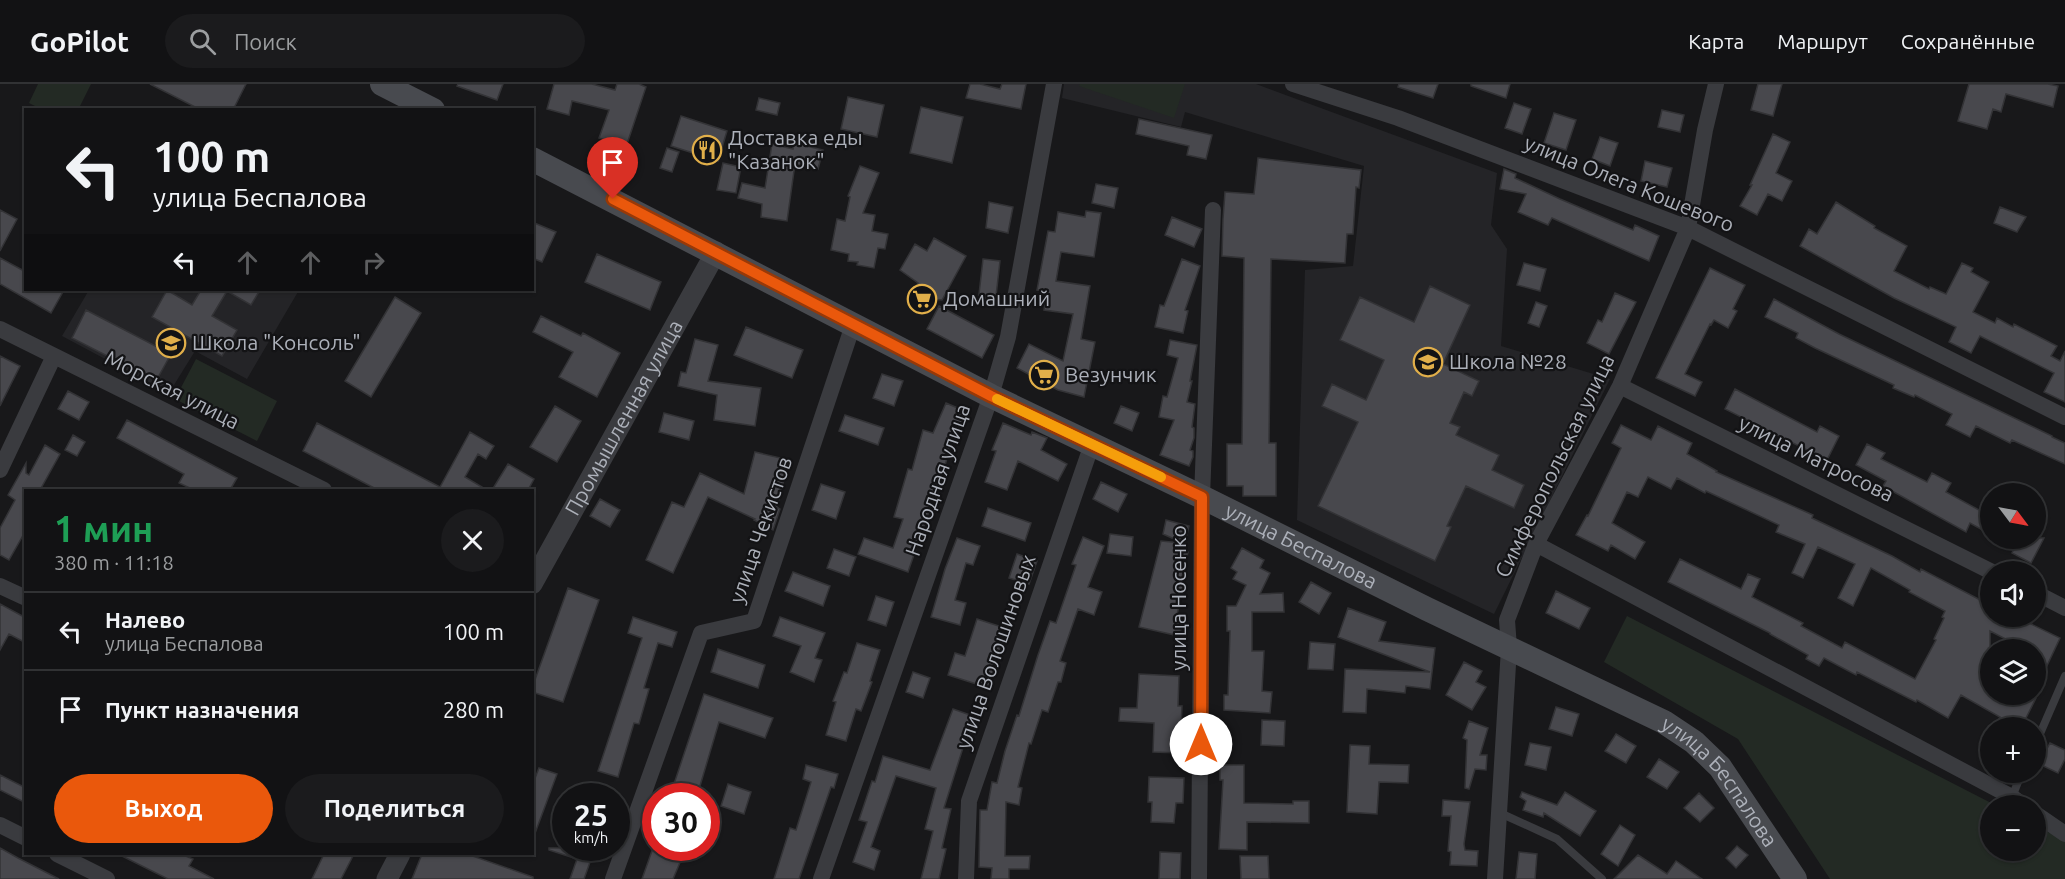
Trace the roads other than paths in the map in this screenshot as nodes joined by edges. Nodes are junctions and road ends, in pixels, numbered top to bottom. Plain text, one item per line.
1 (382, 84) edge
2 (1054, 84) edge
3 (1293, 84) edge
4 (1716, 84) edge
5 (429, 108) edge
6 (534, 160) edge
7 (1214, 210) dead end
8 (1688, 228) junction
9 (716, 252) junction
10 (853, 325) junction
11 (0, 329) edge
12 (54, 356) junction
13 (1620, 386) junction
14 (991, 396) junction
15 (2065, 417) edge
16 (1092, 444) junction
17 (0, 470) edge
18 (322, 489) edge
19 (1202, 497) junction
20 (1536, 544) junction
21 (1980, 566) edge
22 (534, 580) edge
23 (0, 585) edge
24 (24, 597) edge
25 (2046, 598) edge
26 (2065, 608) edge
27 (1509, 648) junction
28 (2065, 676) edge
29 (2046, 720) edge
30 (2007, 795) edge
31 (1500, 813) junction
32 (2046, 821) edge
33 (0, 825) edge
34 (2065, 834) edge
35 (24, 837) edge
36 (59, 855) edge
37 (399, 855) edge
38 (107, 879) edge
39 (387, 879) edge
40 (613, 879) edge
41 (821, 879) edge
42 (966, 879) edge
43 (1199, 879) edge
44 (1495, 879) edge
45 (1602, 879) edge
46 (1795, 879) edge

1 - 5 main road
2 - 14 street, Народная улица
3 - 8 street, улица Олега Кошевого
4 - 8 street, Симферопольская улица
6 - 9 main road, улица Беспалова
7 - 19 street, улица Носенко
8 - 13 street, Симферопольская улица
8 - 15 street, улица Олега Кошевого
9 - 10 main road, улица Беспалова
9 - 22 street, Промышленная улица
10 - 14 main road, улица Беспалова
10 - 40 street, улица Чекистов
11 - 12 street, Морская улица
12 - 17 street
12 - 18 street, Морская улица
13 - 20 street, Симферопольская улица
13 - 21 street, улица Матросова
14 - 16 main road, улица Беспалова
14 - 41 street, Народная улица
16 - 19 main road, улица Беспалова
16 - 42 street, улица Волошиновых
19 - 27 main road, улица Беспалова
19 - 43 street, улица Носенко
20 - 27 street, Симферопольская улица
20 - 30 street
23 - 24 street
25 - 26 street
27 - 31 street, Симферопольская улица
27 - 46 main road, улица Беспалова
28 - 29 lane
31 - 44 street, Симферопольская улица
31 - 45 lane
32 - 34 street
33 - 35 street
36 - 38 street
37 - 39 street

